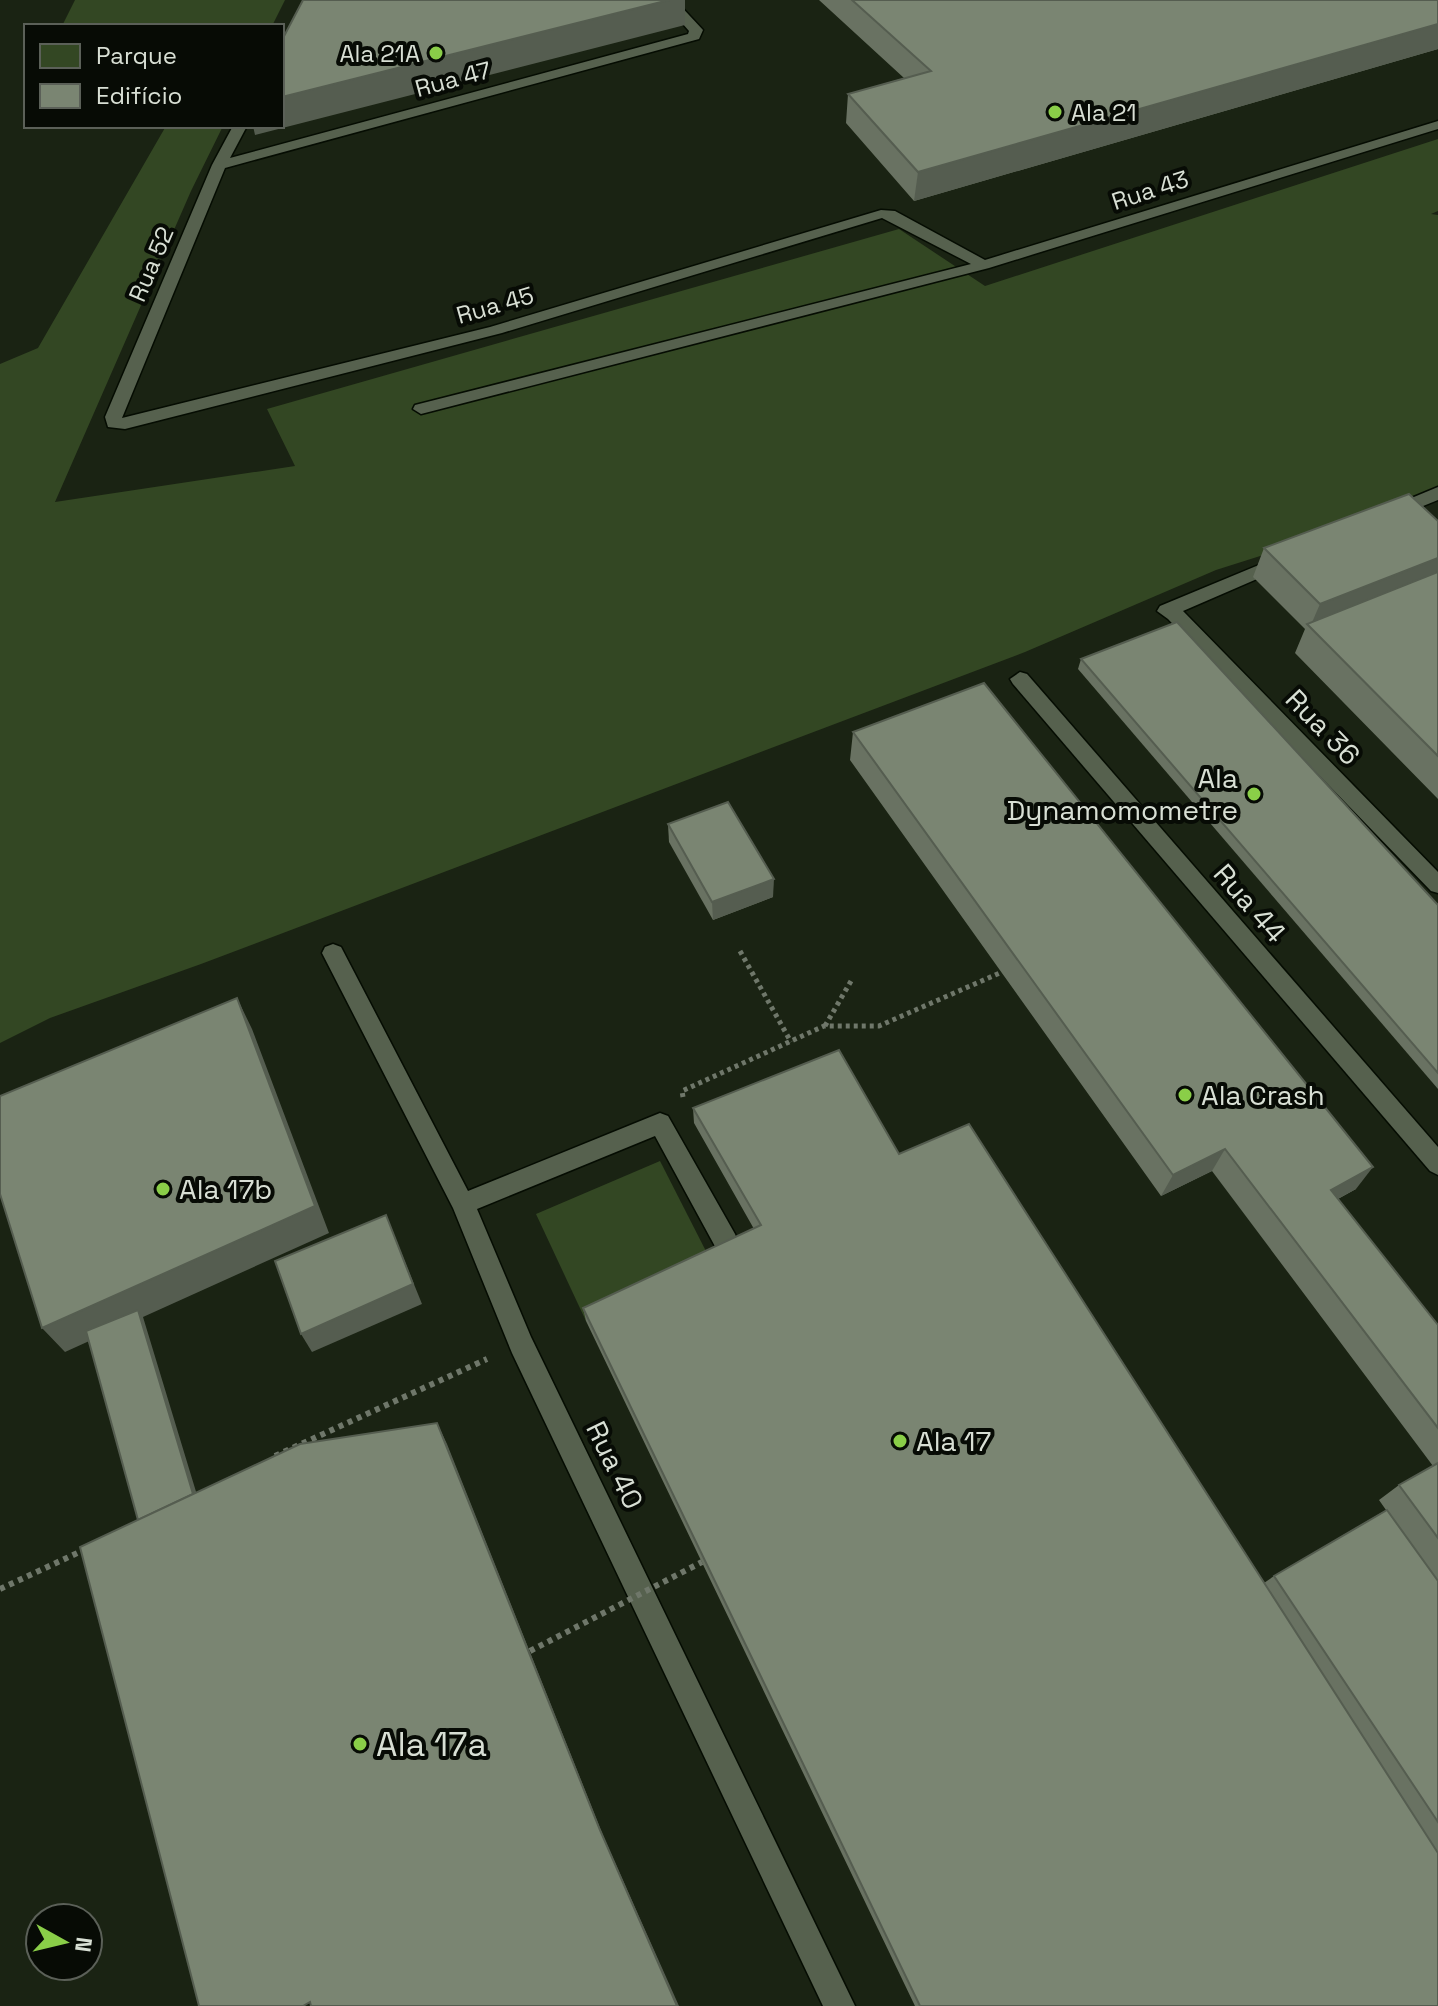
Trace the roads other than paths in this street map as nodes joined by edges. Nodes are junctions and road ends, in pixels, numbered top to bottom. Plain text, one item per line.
1 (668, 0) edge
2 (1438, 125) edge
3 (239, 128) edge
4 (219, 165) junction
5 (984, 265) junction
6 (421, 409) dead end
7 (114, 423) joint
8 (1438, 493) edge
9 (1381, 518) edge
10 (1295, 555) edge
11 (1020, 679) dead end
12 (1438, 885) edge
13 (333, 953) dead end
14 (1438, 1164) edge
15 (463, 1204) junction
16 (726, 1242) edge
17 (839, 2006) edge

1 - 4 lane, Rua 47
2 - 5 lane, Rua 43
3 - 4 lane, Rua 52
4 - 7 lane, Rua 52
5 - 6 lane, Rua 43
5 - 7 lane, Rua 45
8 - 9 lane
10 - 12 lane, Rua 36
11 - 14 lane, Rua 44
13 - 15 lane, Rua 40
15 - 16 lane
15 - 17 lane, Rua 40

